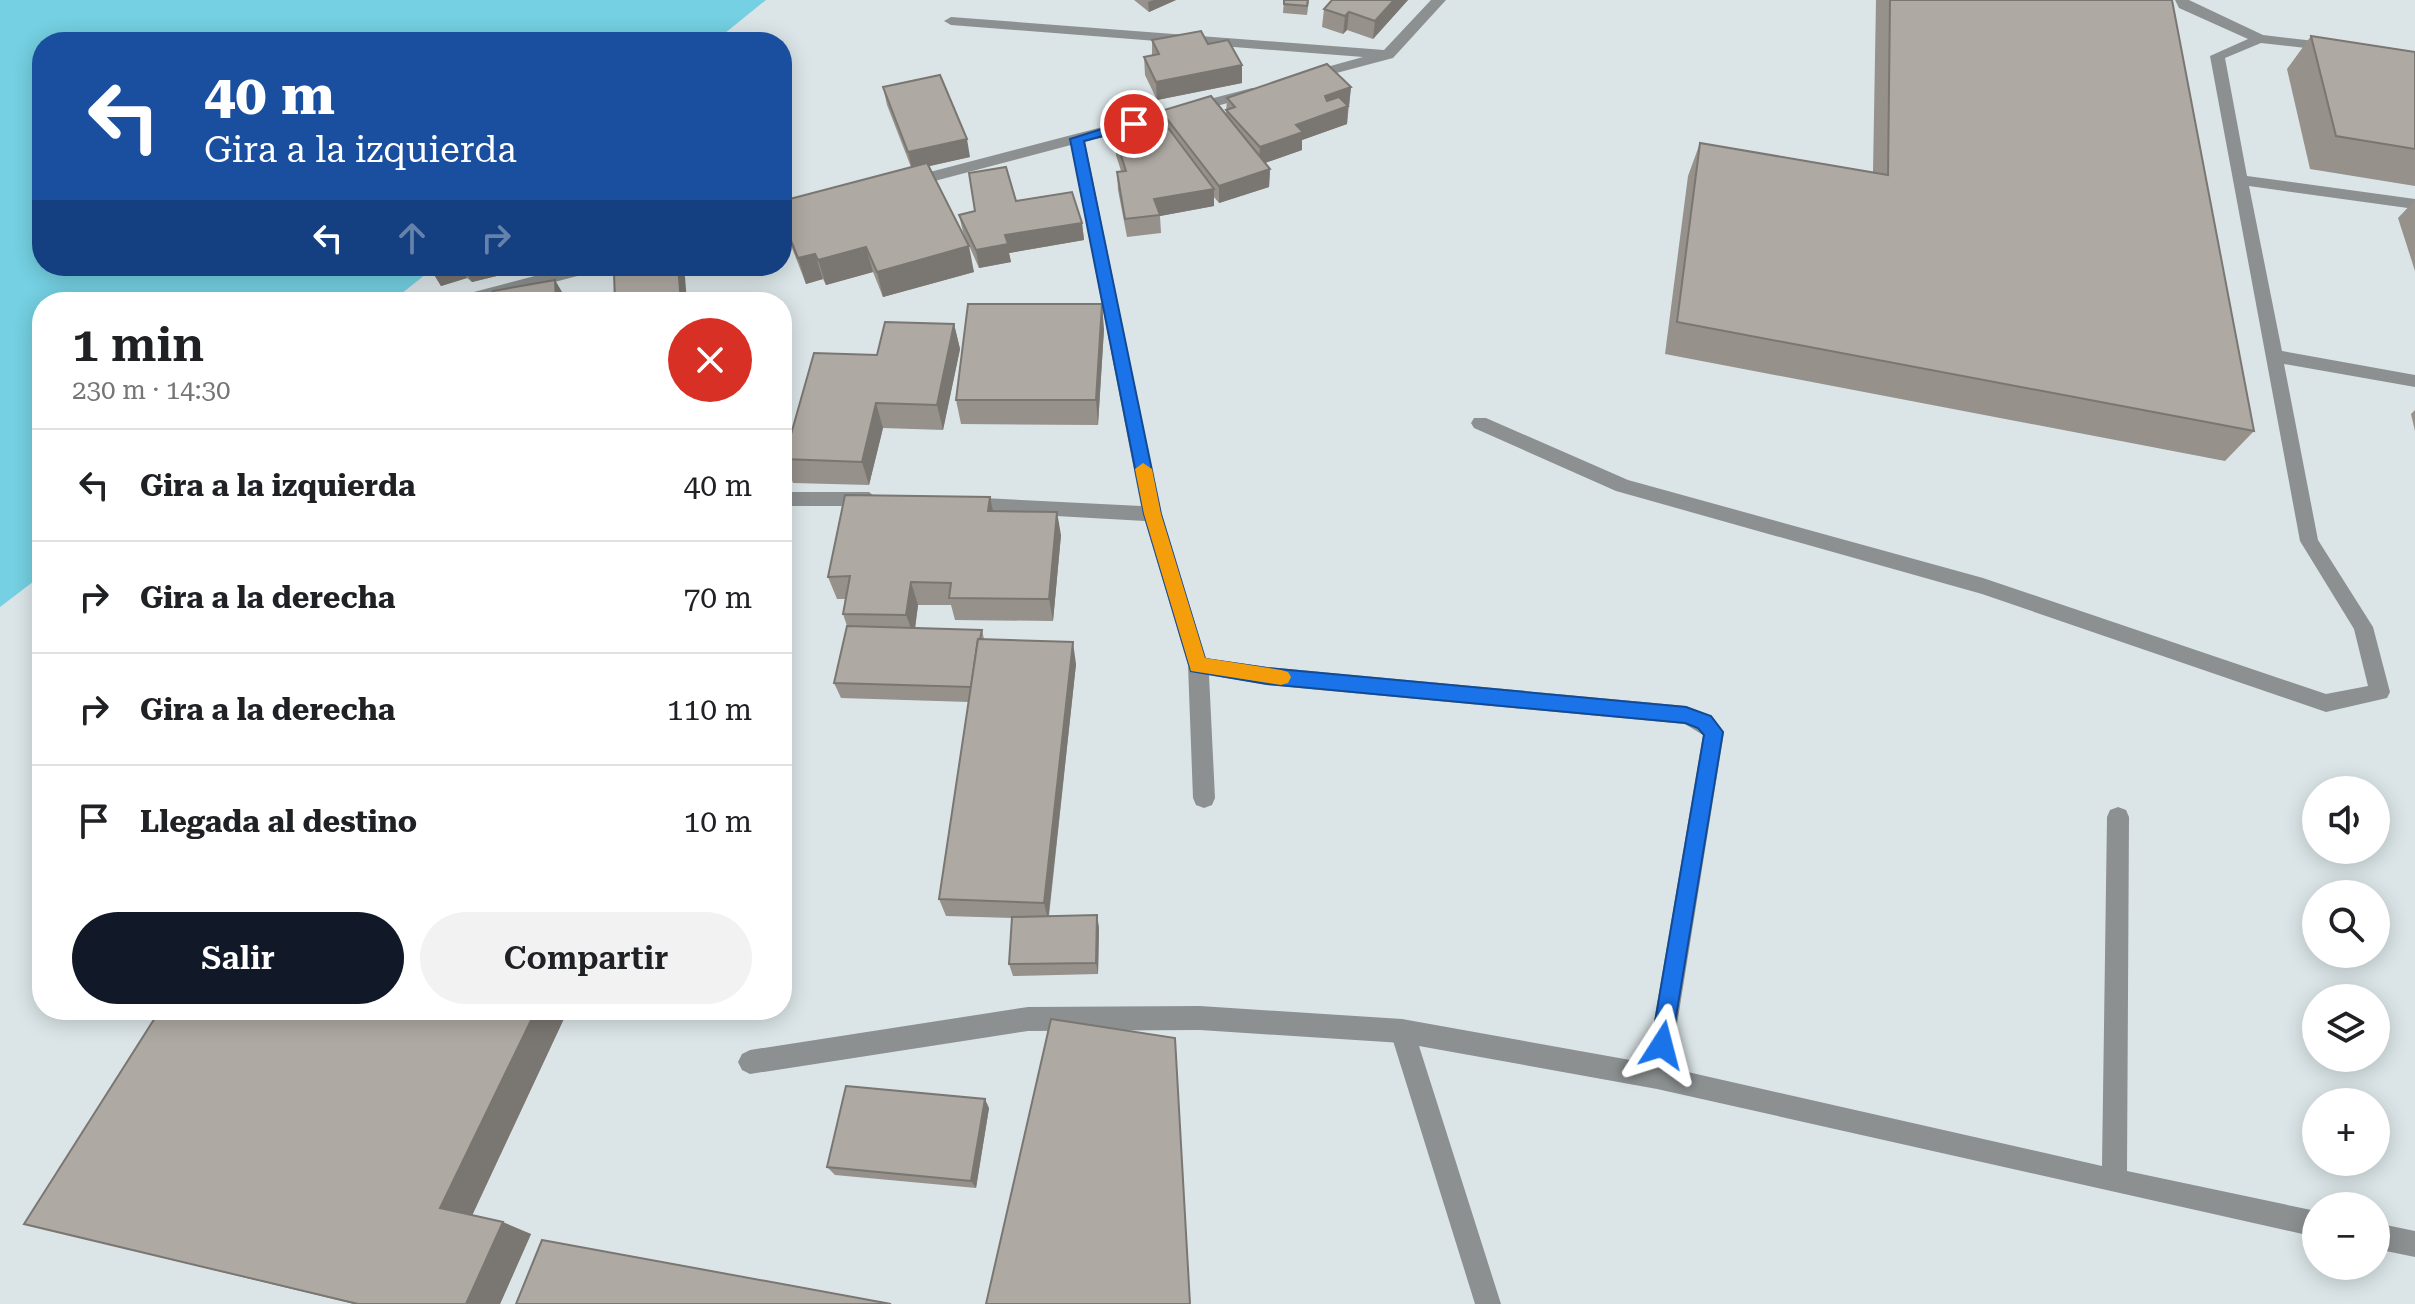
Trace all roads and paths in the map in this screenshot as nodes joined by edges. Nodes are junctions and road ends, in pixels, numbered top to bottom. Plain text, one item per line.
1 (1439, 0) edge
2 (2182, 0) edge
3 (951, 21) dead end
4 (2260, 39) junction
5 (2347, 48) edge
6 (1388, 55) junction
7 (1299, 79) edge
8 (1269, 87) edge
9 (1077, 139) junction
10 (2240, 180) junction
11 (885, 189) edge
12 (2415, 204) edge
13 (556, 276) edge
14 (495, 292) edge
15 (2273, 356) junction
16 (2415, 381) edge
17 (1480, 423) dead end
18 (792, 499) edge
19 (885, 500) edge
20 (948, 503) edge
21 (1152, 514) junction
22 (1198, 665) junction
23 (1204, 798) dead end
24 (2118, 817) dead end
25 (1402, 1031) junction
26 (750, 1062) dead end
27 (1657, 1077) junction
28 (2114, 1181) junction
29 (2302, 1221) edge
30 (2390, 1239) edge
31 (2415, 1244) edge
32 (1488, 1304) edge

1 - 6 street
2 - 4 street
3 - 6 street
4 - 5 street
4 - 10 street
6 - 7 street
8 - 9 street
9 - 11 street
9 - 21 street
10 - 12 street
10 - 15 street
13 - 14 street
15 - 16 street
15 - 17 street
18 - 19 street
20 - 21 street
21 - 22 street
22 - 23 street
22 - 27 street
24 - 28 street
25 - 26 street
25 - 27 street
25 - 32 street
27 - 28 street
28 - 29 street
30 - 31 street

